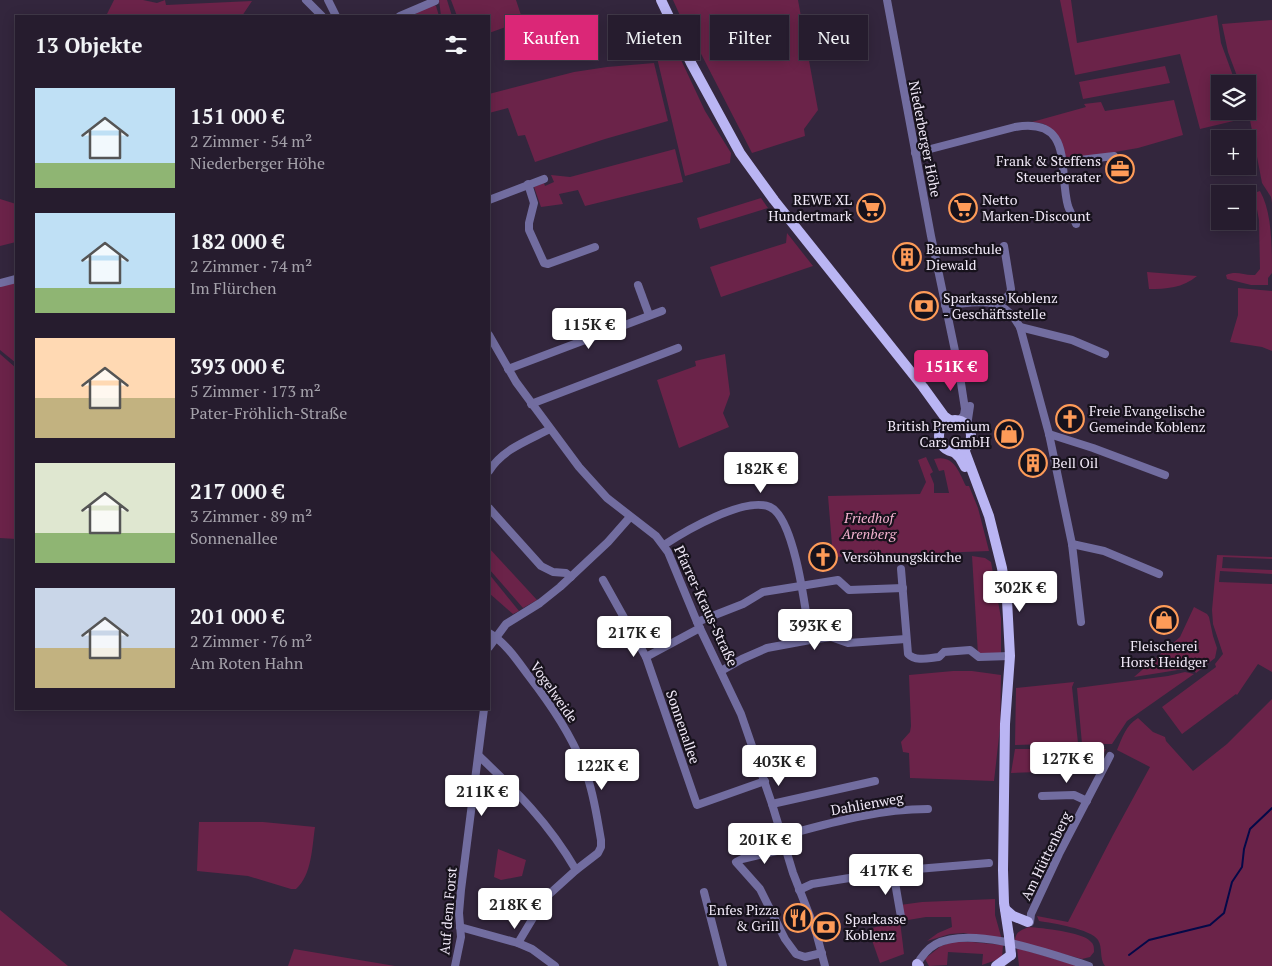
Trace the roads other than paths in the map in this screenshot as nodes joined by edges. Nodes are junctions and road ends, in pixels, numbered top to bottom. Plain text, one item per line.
1 (306, 0) edge
2 (328, 0) edge
3 (435, 0) edge
4 (661, 0) edge
5 (887, 0) edge
6 (321, 15) edge
7 (336, 15) edge
8 (402, 15) edge
9 (915, 153) junction
10 (1114, 156) dead end
11 (1063, 162) junction
12 (544, 179) dead end
13 (528, 184) junction
14 (490, 200) edge
15 (1076, 224) dead end
16 (1004, 246) dead end
17 (595, 247) dead end
18 (15, 279) edge
19 (0, 284) edge
20 (638, 285) dead end
21 (999, 304) junction
22 (945, 305) junction
23 (662, 311) dead end
24 (650, 315) junction
25 (1020, 327) junction
26 (490, 338) edge
27 (678, 348) dead end
28 (1105, 354) dead end
29 (508, 369) junction
30 (532, 404) junction
31 (955, 424) junction
32 (550, 428) junction
33 (1049, 434) junction
34 (959, 451) junction
35 (490, 470) edge
36 (1165, 475) dead end
37 (490, 509) edge
38 (630, 517) junction
39 (1072, 544) junction
40 (664, 545) junction
41 (901, 569) dead end
42 (1158, 574) dead end
43 (571, 577) junction
44 (603, 580) dead end
45 (800, 585) junction
46 (903, 588) junction
47 (1081, 622) dead end
48 (698, 625) junction
49 (492, 635) edge
50 (906, 639) junction
51 (810, 640) junction
52 (1007, 656) junction
53 (646, 657) junction
54 (721, 671) junction
55 (484, 710) edge
56 (479, 756) junction
57 (1110, 756) dead end
58 (765, 781) junction
59 (875, 781) dead end
60 (1042, 796) dead end
61 (1087, 801) junction
62 (772, 804) junction
63 (928, 809) dead end
64 (782, 836) junction
65 (785, 849) junction
66 (989, 863) dead end
67 (576, 870) junction
68 (894, 870) junction
69 (799, 890) junction
70 (704, 892) dead end
71 (1005, 909) junction
72 (900, 917) dead end
73 (1030, 922) dead end
74 (460, 927) junction
75 (1009, 936) junction
76 (518, 943) junction
77 (822, 952) junction
78 (1011, 955) junction
79 (917, 965) edge
80 (455, 966) edge
81 (555, 966) edge
82 (723, 966) edge
83 (825, 966) edge
84 (996, 966) edge
85 (1012, 966) edge
86 (1089, 966) edge

1 - 6 street
2 - 7 street
3 - 8 street
4 - 31 main road
5 - 9 street, Niederberger Höhe
9 - 11 street
9 - 22 street, Niederberger Höhe
10 - 11 street
11 - 15 street
12 - 13 street
13 - 14 street
13 - 17 street
16 - 21 street
18 - 19 street
20 - 24 street
21 - 22 street
21 - 25 street
22 - 31 street, Niederberger Höhe
23 - 24 street
24 - 29 street
25 - 28 street
25 - 33 street
26 - 29 street, Pfarrer-Kraus-Straße
27 - 30 street
29 - 30 street, Pfarrer-Kraus-Straße
30 - 32 street, Pfarrer-Kraus-Straße
31 - 34 main road
31 - 34 main road
32 - 35 street
32 - 38 street, Pfarrer-Kraus-Straße
33 - 36 street
33 - 39 street
34 - 52 main road
37 - 43 street
38 - 40 street, Pfarrer-Kraus-Straße
38 - 43 street
39 - 42 street
39 - 47 street
40 - 45 street
40 - 48 street, Pfarrer-Kraus-Straße
41 - 46 street
43 - 49 street
44 - 53 street, Sonnenallee
45 - 46 street
45 - 48 street
45 - 51 street
46 - 50 street
48 - 53 street
48 - 54 street, Pfarrer-Kraus-Straße
49 - 67 street, Vogelweide
50 - 51 street
50 - 52 street
51 - 54 street
52 - 71 main road
53 - 58 street, Sonnenallee
54 - 58 street, Pfarrer-Kraus-Straße
55 - 56 street, Auf dem Forst
56 - 67 street
56 - 74 street, Auf dem Forst
57 - 61 street, Am Hüttenberg
58 - 62 street, Pfarrer-Kraus-Straße
59 - 62 street
60 - 61 street, Am Hüttenberg
61 - 73 street, Am Hüttenberg
62 - 64 street, Pfarrer-Kraus-Straße
63 - 64 street, Dahlienweg
64 - 65 street, Pfarrer-Kraus-Straße
65 - 69 street, Pfarrer-Kraus-Straße
65 - 77 street
66 - 68 street
67 - 76 street, Vogelweide
68 - 69 street
68 - 72 street
69 - 77 street, Pfarrer-Kraus-Straße
70 - 82 street
71 - 75 main road
71 - 75 main road
74 - 76 street
74 - 80 street, Auf dem Forst
75 - 78 main road, bridge
76 - 81 street
77 - 83 street, Pfarrer-Kraus-Straße
78 - 84 main road
78 - 85 main road
79 - 86 street

